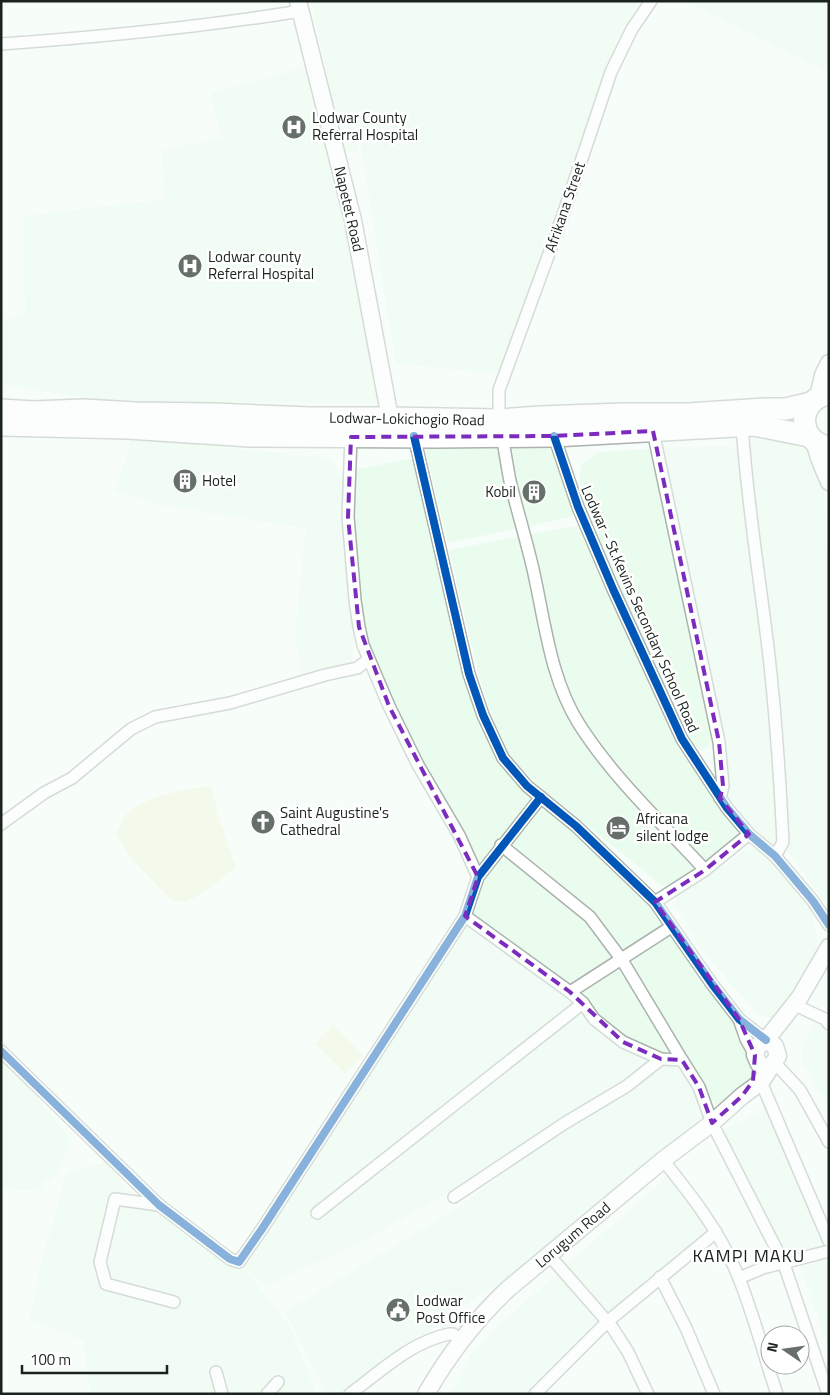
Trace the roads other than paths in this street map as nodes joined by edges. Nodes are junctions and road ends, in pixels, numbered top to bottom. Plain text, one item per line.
1 (651, 1) edge
2 (300, 6) edge
3 (1, 44) edge
4 (829, 363) edge
5 (819, 398) edge
6 (1, 410) edge
7 (390, 418) junction
8 (1, 425) edge
9 (742, 426) junction
10 (501, 428) junction
11 (652, 431) junction
12 (414, 436) junction
13 (554, 436) junction
14 (351, 437) junction
15 (817, 442) edge
16 (829, 482) edge
17 (368, 660) junction
18 (540, 796) junction
19 (720, 798) junction
20 (1, 824) edge
21 (750, 834) junction
22 (501, 845) junction
23 (775, 856) junction
24 (705, 870) junction
25 (478, 877) junction
26 (655, 902) junction
27 (465, 916) junction
28 (829, 925) edge
29 (671, 927) junction
30 (829, 948) edge
31 (622, 960) junction
32 (570, 992) junction
33 (798, 1002) junction
34 (583, 1003) junction
35 (739, 1019) junction
36 (829, 1024) edge
37 (766, 1040) junction
38 (1, 1051) edge
39 (756, 1058) junction
40 (661, 1059) junction
41 (682, 1060) junction
42 (775, 1061) junction
43 (761, 1082) junction
44 (742, 1096) junction
45 (712, 1123) junction
46 (829, 1142) edge
47 (663, 1160) junction
48 (454, 1197) dead end
49 (159, 1205) junction
50 (317, 1213) dead end
51 (716, 1232) junction
52 (829, 1241) edge
53 (829, 1250) edge
54 (549, 1255) junction
55 (784, 1264) junction
56 (660, 1277) junction
57 (739, 1278) junction
58 (174, 1302) dead end
59 (607, 1322) junction
60 (460, 1340) junction
61 (216, 1372) dead end
62 (278, 1382) dead end
63 (222, 1394) edge
64 (266, 1394) edge
65 (350, 1394) edge
66 (426, 1394) edge
67 (535, 1394) edge
68 (648, 1394) edge
69 (714, 1394) edge
70 (777, 1394) edge
71 (828, 1394) edge

1 - 10 street, Afrikana Street
2 - 3 street
2 - 7 main road, Napetet Road
4 - 5 main road
5 - 10 highway, Lodwar-Lokichogio Road
5 - 15 highway
6 - 7 highway, Lodwar-Lokichogio Road
7 - 10 highway, Lodwar-Lokichogio Road
8 - 14 highway, Lodwar-Lokichogio Road
9 - 11 highway, Lodwar-Lokichogio Road
9 - 15 highway, Lodwar-Lokichogio Road
9 - 23 street
10 - 12 highway, Lodwar-Lokichogio Road
10 - 13 highway, Lodwar-Lokichogio Road
10 - 24 street, Afrikana Street
11 - 13 highway, Lodwar-Lokichogio Road
11 - 19 street
12 - 14 highway, Lodwar-Lokichogio Road
12 - 18 street
13 - 19 street, Lodwar - St.Kevins Secondary School Road
14 - 17 street
15 - 16 main road
17 - 20 street
17 - 25 street
18 - 22 street
18 - 26 street
19 - 21 street, Lodwar - St.Kevins Secondary School Road
21 - 23 street, Lodwar - St.Kevins Secondary School Road
21 - 24 street
22 - 25 street
22 - 31 street
23 - 28 street, Lodwar - St.Kevins Secondary School Road
24 - 26 street
25 - 27 street
26 - 29 street
27 - 32 street
27 - 49 street
29 - 31 street
29 - 35 street
30 - 33 main road
31 - 32 street
31 - 41 street
32 - 34 street
33 - 36 street
33 - 37 main road
33 - 42 main road
34 - 40 street
34 - 50 street
35 - 37 street
35 - 39 street
37 - 39 main road
37 - 42 main road
38 - 49 street
39 - 42 main road
39 - 44 main road
40 - 41 street
40 - 48 street
41 - 45 street
42 - 43 main road
42 - 46 street
43 - 44 main road
43 - 52 street
44 - 45 main road, Lorugum Road
45 - 47 main road, Lorugum Road
45 - 55 street
47 - 51 street
47 - 54 main road, Lorugum Road
49 - 58 street
51 - 56 street
51 - 57 street
53 - 55 street
54 - 59 street
54 - 60 main road, Lorugum Road
55 - 57 street
55 - 71 street
56 - 59 street
56 - 69 street
57 - 70 street
59 - 67 street
59 - 68 street
60 - 65 street
60 - 66 main road, Lorugum Road
61 - 63 street
62 - 64 street

